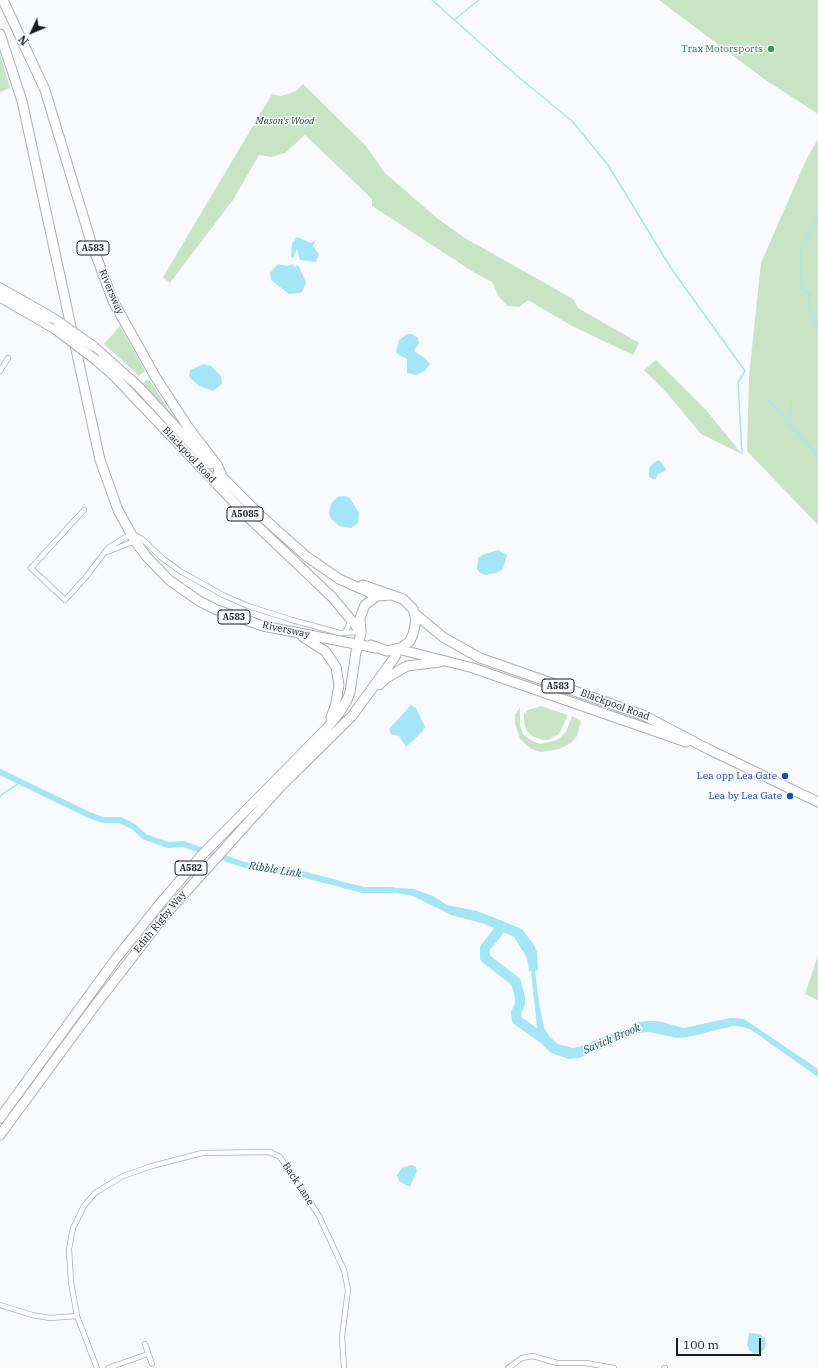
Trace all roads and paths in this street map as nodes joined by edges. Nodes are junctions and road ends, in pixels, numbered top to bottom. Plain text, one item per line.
1 (3, 0) edge
2 (0, 34) edge
3 (0, 288) edge
4 (0, 297) edge
5 (8, 358) dead end
6 (0, 371) edge
7 (222, 476) junction
8 (84, 510) dead end
9 (133, 538) junction
10 (317, 564) junction
11 (392, 595) junction
12 (377, 596) junction
13 (414, 613) junction
14 (351, 619) junction
15 (291, 632) junction
16 (345, 633) junction
17 (361, 633) junction
18 (358, 645) junction
19 (376, 648) junction
20 (398, 649) junction
21 (451, 661) junction
22 (367, 697) junction
23 (327, 728) junction
24 (708, 749) junction
25 (276, 784) junction
26 (818, 802) edge
27 (0, 1118) edge
28 (0, 1135) edge
29 (0, 1305) edge
30 (78, 1316) junction
31 (145, 1344) dead end
32 (148, 1354) junction
33 (152, 1364) dead end
34 (97, 1368) edge
35 (108, 1368) edge
36 (344, 1368) edge
37 (508, 1368) edge
38 (614, 1368) edge

1 - 7 highway, Riversway / A583
2 - 9 highway, Riversway / A583
3 - 7 highway, Blackpool Road, bridge
4 - 14 highway, Blackpool Road / A5085, bridge
5 - 6 street
7 - 10 highway, Blackpool Road / A583
8 - 9 street
9 - 15 highway, Riversway / A583
9 - 16 street, Riversway
10 - 11 highway, A583
10 - 12 highway, Blackpool Road / A583
11 - 12 highway
11 - 13 highway
12 - 17 highway
13 - 20 highway
13 - 24 highway, Blackpool Road / A583
14 - 16 street
14 - 17 highway, Blackpool Road / A5085
15 - 18 highway, Riversway / A583
15 - 23 highway
16 - 17 street, Riversway
17 - 18 highway, Edith Rigby Way / A582
17 - 19 highway
18 - 19 highway, Riversway / A583
18 - 23 highway, Edith Rigby Way / A582
19 - 20 highway
20 - 21 highway, Blackpool Road / A583
20 - 22 highway, Edith Rigby Way / A582
21 - 22 highway
21 - 24 highway, Blackpool Road / A583
22 - 25 highway, Edith Rigby Way / A582
23 - 25 highway, Edith Rigby Way / A582
24 - 26 highway, Blackpool Road / A583
25 - 27 highway, Edith Rigby Way / A582
25 - 28 highway, Edith Rigby Way / A582
29 - 30 street
30 - 34 street, Back Lane
30 - 36 street, Back Lane
31 - 32 street
32 - 33 street
32 - 35 street
37 - 38 street

